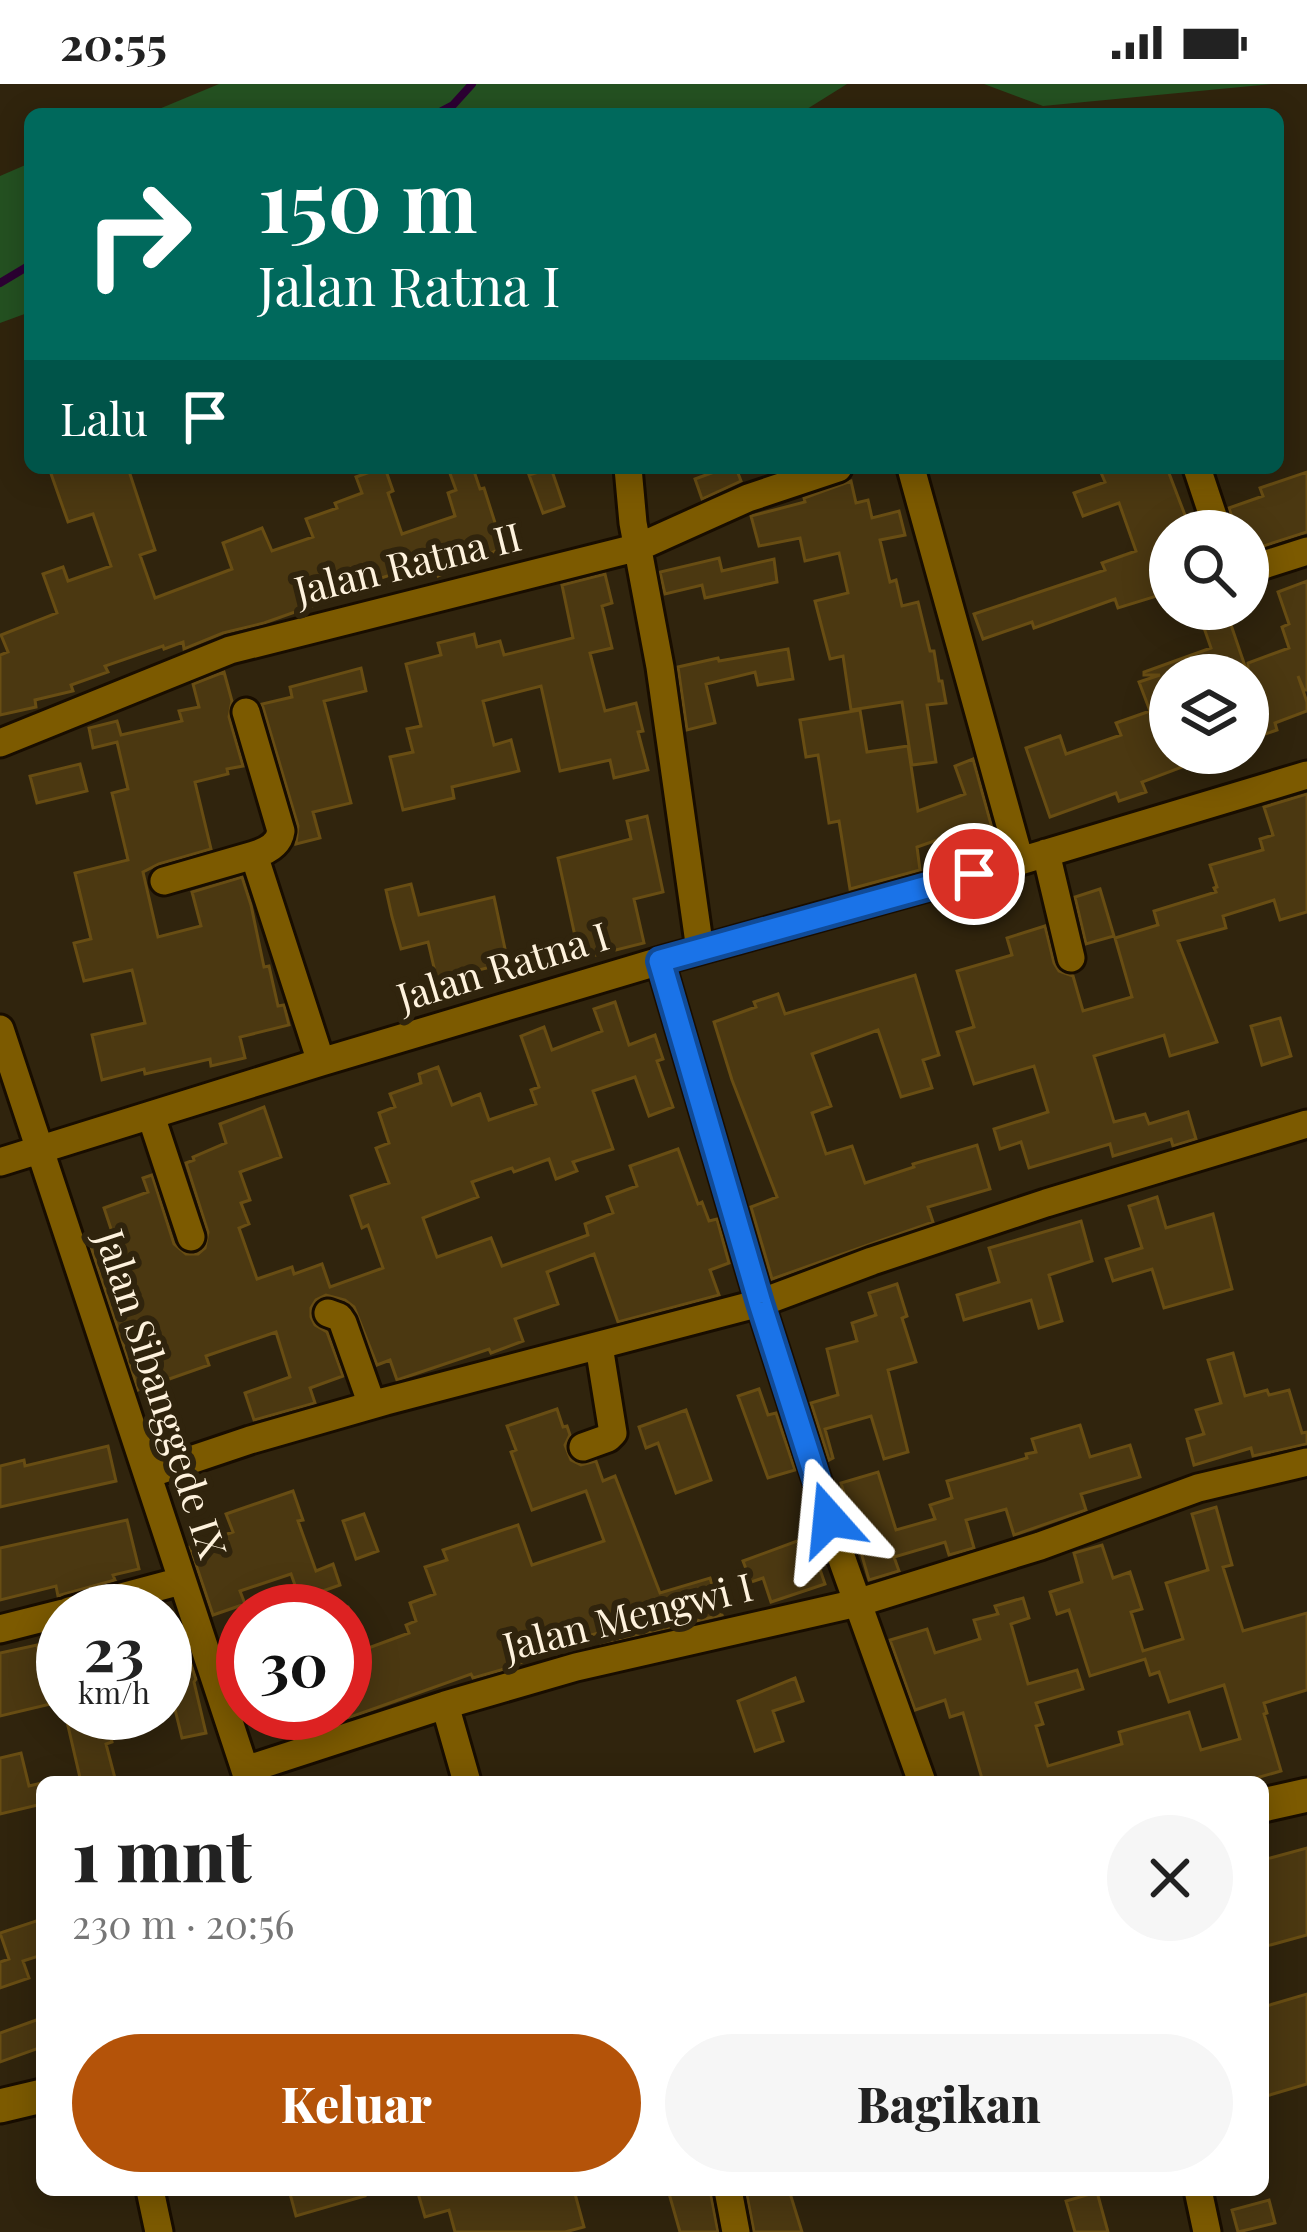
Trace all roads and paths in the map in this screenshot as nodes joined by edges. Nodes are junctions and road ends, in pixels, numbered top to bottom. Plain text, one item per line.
1 (629, 474) edge
2 (820, 474) edge
3 (912, 474) edge
4 (1199, 474) edge
5 (1211, 510) edge
6 (639, 547) junction
7 (1307, 551) edge
8 (1269, 563) edge
9 (246, 712) dead end
10 (0, 743) edge
11 (1307, 776) edge
12 (254, 854) junction
13 (1033, 857) junction
14 (164, 881) dead end
15 (700, 950) junction
16 (1071, 958) dead end
17 (660, 961) junction
18 (0, 1029) edge
19 (321, 1062) junction
20 (151, 1116) junction
21 (1307, 1124) edge
22 (41, 1151) junction
23 (0, 1162) edge
24 (191, 1237) dead end
25 (760, 1303) junction
26 (328, 1313) dead end
27 (599, 1346) junction
28 (373, 1405) junction
29 (583, 1447) dead end
30 (1307, 1462) edge
31 (149, 1474) junction
32 (181, 1581) junction
33 (170, 1584) edge
34 (857, 1603) junction
35 (36, 1620) edge
36 (0, 1629) edge
37 (445, 1705) junction
38 (247, 1776) edge
39 (464, 1776) edge
40 (920, 1776) edge
41 (1307, 1795) edge
42 (1269, 1804) edge
43 (36, 2097) edge
44 (0, 2106) edge
45 (151, 2196) edge
46 (729, 2196) edge
47 (1199, 2196) edge
48 (159, 2232) edge
49 (736, 2232) edge
50 (1207, 2232) edge

1 - 6 street
2 - 6 street, Jalan Ratna II
3 - 13 street
4 - 5 street
6 - 10 street, Jalan Ratna II
6 - 15 street
7 - 8 street
9 - 12 street
11 - 13 street, Jalan Ratna I
12 - 14 street
12 - 19 street
13 - 15 street, Jalan Ratna I
13 - 16 street
15 - 17 street, Jalan Ratna I
17 - 19 street, Jalan Ratna I
17 - 25 street
18 - 22 street, Jalan Sibanggede IX
19 - 20 street, Jalan Ratna I
20 - 22 street, Jalan Ratna I
20 - 24 street
21 - 25 street
22 - 23 street, Jalan Ratna I
22 - 31 street, Jalan Sibanggede IX
25 - 27 street
25 - 34 street
26 - 28 street
27 - 28 street
27 - 29 street
28 - 31 street
30 - 34 street, Jalan Mengwi I
31 - 32 street, Jalan Sibanggede IX
32 - 33 street
32 - 38 street, Jalan Sibanggede IX
34 - 37 street, Jalan Mengwi I
34 - 40 street
35 - 36 street
37 - 38 street, Jalan Mengwi I
37 - 39 street
41 - 42 main road
43 - 44 main road
45 - 48 street
46 - 49 street
47 - 50 street

